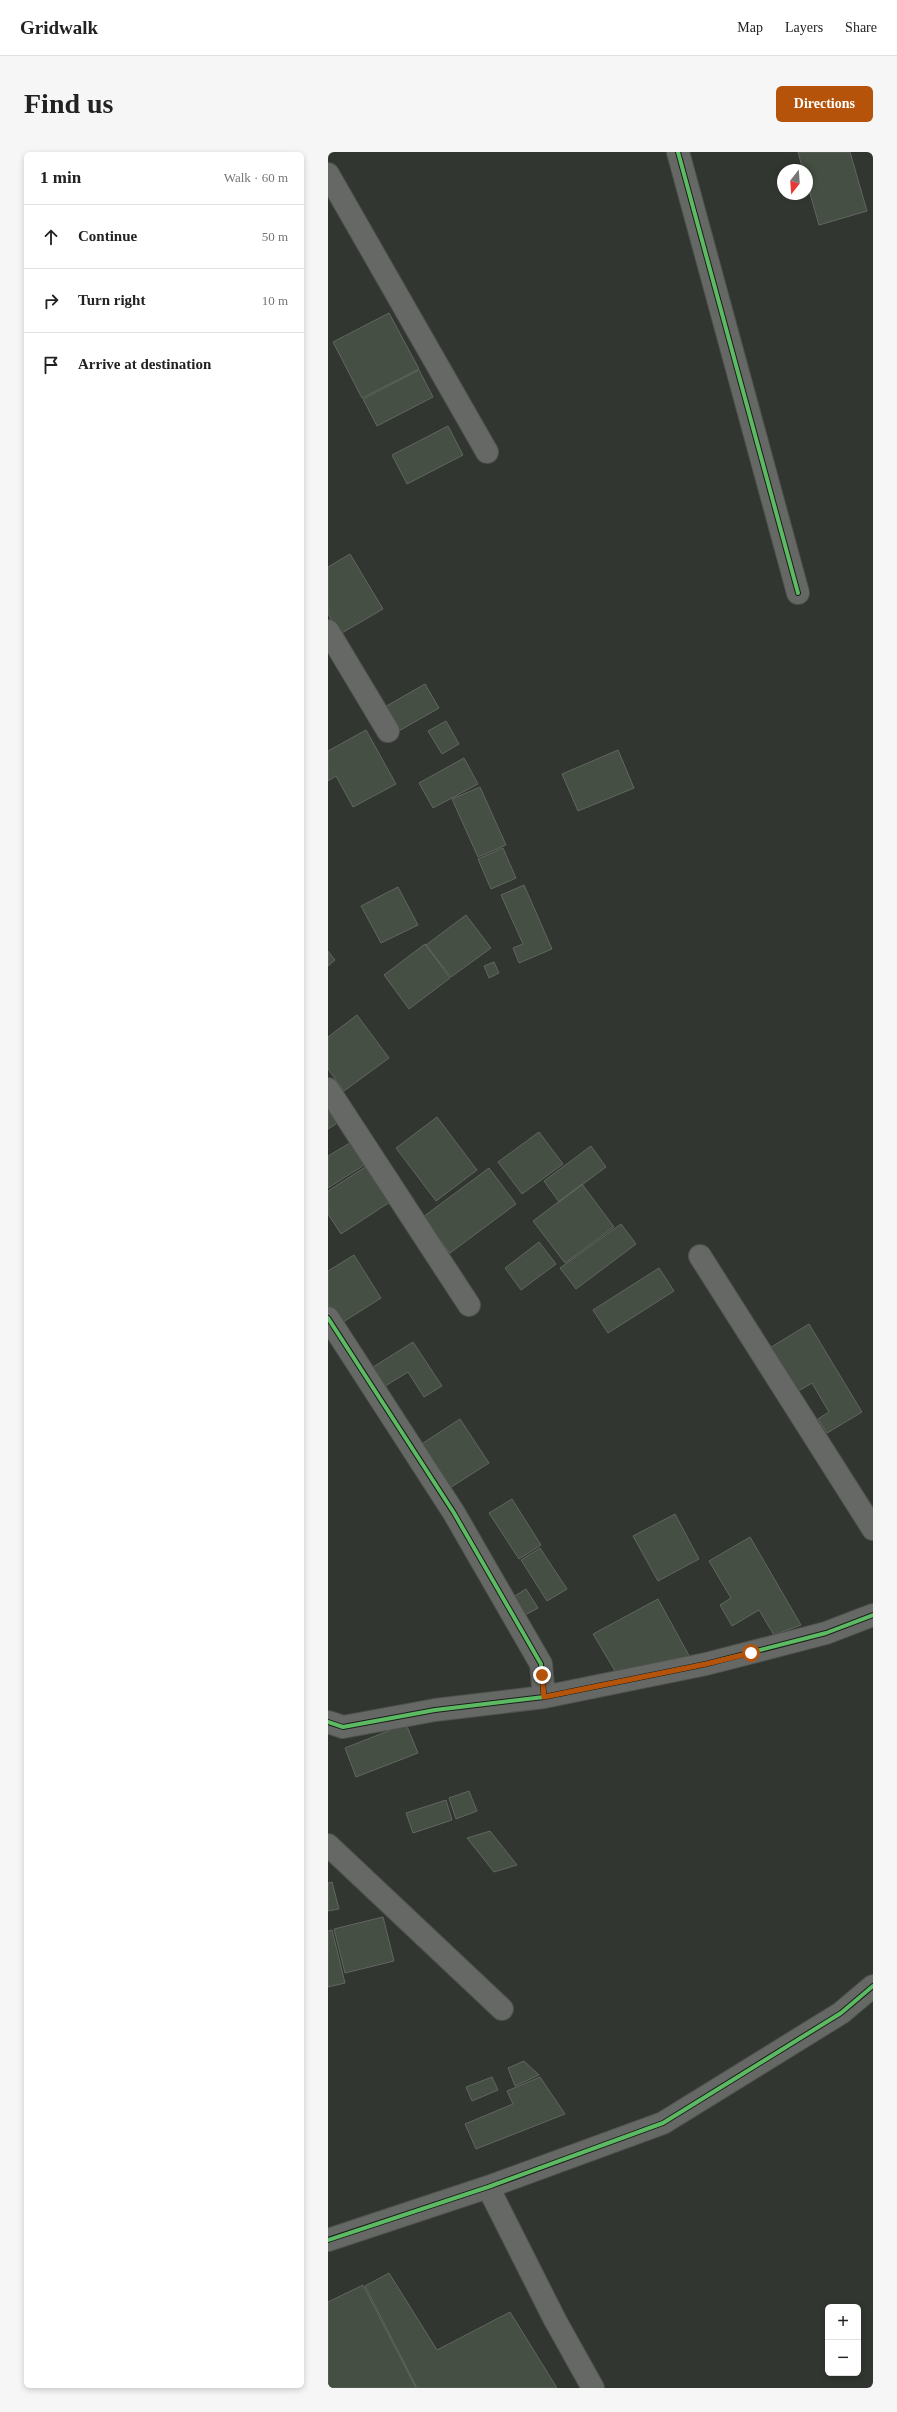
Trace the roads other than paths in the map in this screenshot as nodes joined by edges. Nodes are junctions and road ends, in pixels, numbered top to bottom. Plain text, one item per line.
1 (678, 152) edge
2 (328, 174) edge
3 (487, 452) dead end
4 (798, 593) dead end
5 (328, 631) edge
6 (388, 731) dead end
7 (328, 1089) edge
8 (700, 1256) dead end
9 (469, 1305) dead end
10 (328, 1318) edge
11 (873, 1529) edge
12 (873, 1615) edge
13 (544, 1697) junction
14 (328, 1722) edge
15 (328, 1845) edge
16 (873, 1986) edge
17 (502, 2009) dead end
18 (488, 2187) junction
19 (328, 2240) edge
20 (593, 2388) edge

1 - 4 street
2 - 3 street
5 - 6 street
7 - 9 street
8 - 11 street
10 - 13 street
12 - 13 street
13 - 14 street
15 - 17 street
16 - 18 street
18 - 19 street
18 - 20 street

